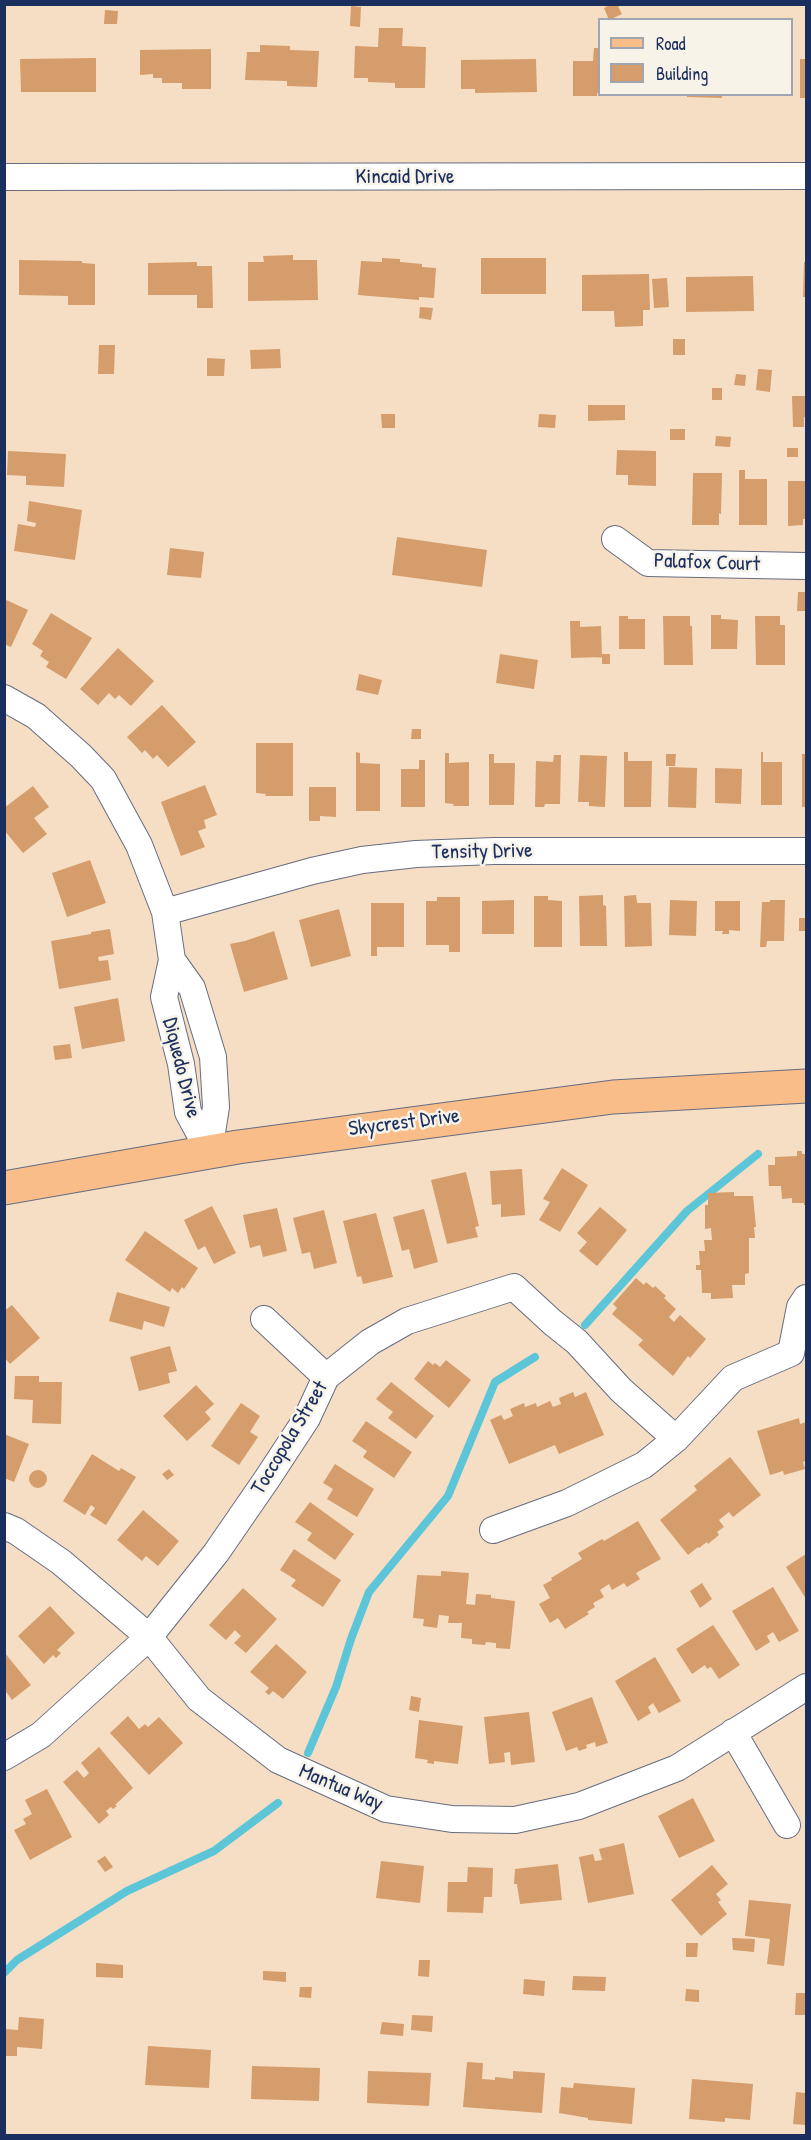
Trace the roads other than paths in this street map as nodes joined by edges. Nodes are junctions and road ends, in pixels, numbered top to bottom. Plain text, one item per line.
1 (807, 176) edge
2 (4, 177) edge
3 (615, 539) dead end
4 (807, 566) edge
5 (4, 698) edge
6 (807, 851) edge
7 (165, 912) junction
8 (807, 1086) edge
9 (209, 1151) junction
10 (4, 1188) edge
11 (807, 1298) edge
12 (264, 1319) dead end
13 (326, 1377) junction
14 (676, 1439) junction
15 (4, 1526) edge
16 (493, 1530) dead end
17 (148, 1637) junction
18 (807, 1687) edge
19 (733, 1732) junction
20 (4, 1757) edge
21 (787, 1825) dead end

1 - 2 street, Kincaid Drive
3 - 4 street, Palafox Court
5 - 7 street, Diquedo Drive
6 - 7 street, Tensity Drive
7 - 9 street, Diquedo Drive
8 - 9 main road, Skycrest Drive
9 - 10 main road, Skycrest Drive
11 - 14 street
12 - 13 street
13 - 14 street, Toccopola Street
13 - 17 street, Toccopola Street
14 - 16 street
15 - 17 street, Mantua Way
17 - 19 street, Mantua Way
17 - 20 street, Toccopola Street
18 - 19 street, Mantua Way
19 - 21 street

